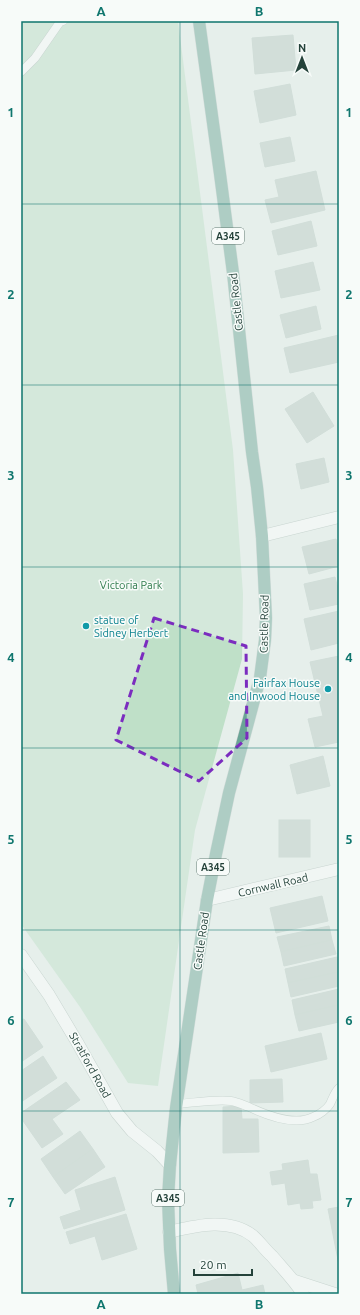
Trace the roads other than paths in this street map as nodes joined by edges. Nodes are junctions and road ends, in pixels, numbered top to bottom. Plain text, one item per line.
1 (63, 21) edge
2 (199, 21) edge
3 (21, 72) edge
4 (339, 517) edge
5 (262, 536) junction
6 (339, 869) edge
7 (207, 900) junction
8 (21, 955) edge
9 (339, 1088) edge
10 (176, 1104) junction
11 (170, 1165) junction
12 (169, 1232) junction
13 (295, 1281) junction
14 (174, 1294) edge
15 (303, 1294) edge
16 (335, 1294) edge

1 - 3 lane
2 - 5 main road, Castle Road / A345
4 - 5 street
5 - 7 main road, Castle Road / A345
6 - 7 street, Cornwall Road
7 - 10 main road, Castle Road / A345
8 - 11 street, Stratford Road
9 - 10 lane
10 - 11 main road, Castle Road / A345
11 - 12 main road, Castle Road / A345
12 - 13 street
12 - 14 main road, Castle Road / A345
13 - 15 street
13 - 16 street

